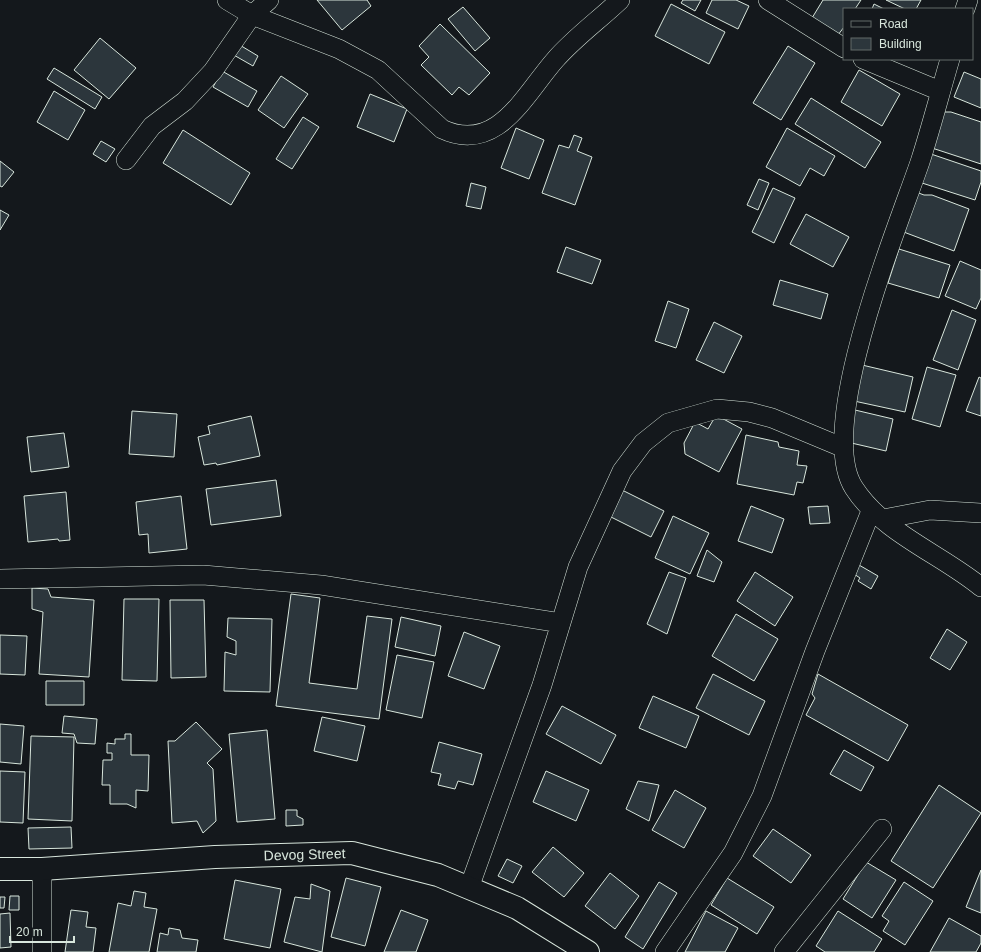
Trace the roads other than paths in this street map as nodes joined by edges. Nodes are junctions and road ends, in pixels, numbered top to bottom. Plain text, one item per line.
1 (228, 0) edge
2 (268, 0) edge
3 (620, 0) edge
4 (768, 0) edge
5 (252, 15) junction
6 (843, 47) edge
7 (865, 60) edge
8 (950, 60) edge
9 (940, 91) junction
10 (126, 160) dead end
11 (844, 448) junction
12 (981, 513) edge
13 (877, 515) junction
14 (0, 579) edge
15 (981, 587) edge
16 (561, 623) junction
17 (882, 829) dead end
18 (0, 869) edge
19 (42, 869) junction
20 (469, 888) junction
21 (42, 952) edge
22 (588, 952) edge
23 (665, 952) edge
24 (784, 952) edge

1 - 5 street
2 - 5 street
3 - 5 street
4 - 6 street
5 - 10 street
7 - 9 street
8 - 9 street
9 - 11 street
11 - 13 street
11 - 16 street
12 - 13 street
13 - 15 street
13 - 23 street
14 - 16 street
16 - 20 street
17 - 24 street
18 - 19 street, Devog Street
19 - 20 street, Devog Street
19 - 21 street
20 - 22 street, Devog Street

